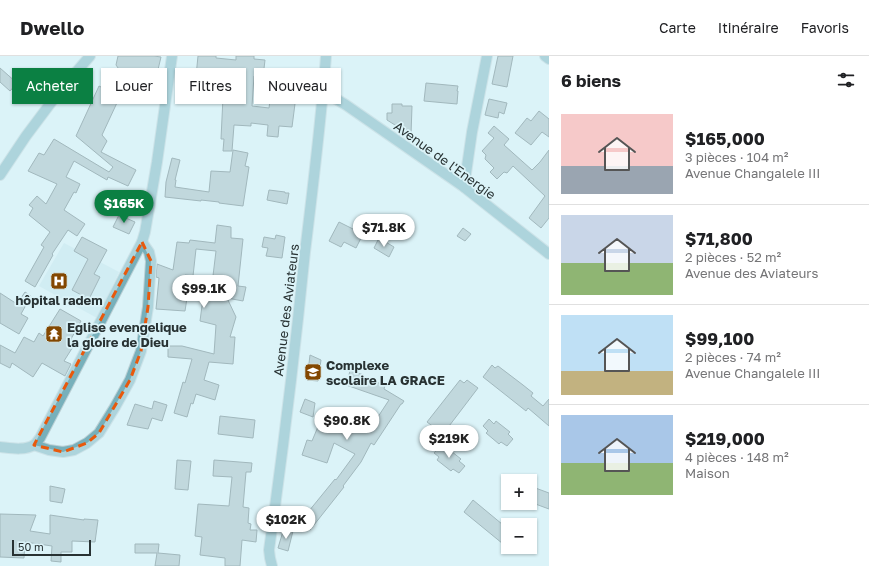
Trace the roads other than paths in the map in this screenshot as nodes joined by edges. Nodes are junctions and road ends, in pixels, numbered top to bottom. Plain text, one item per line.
1 (90, 56) edge
2 (172, 56) edge
3 (326, 56) edge
4 (487, 56) edge
5 (545, 56) edge
6 (549, 59) edge
7 (325, 68) edge
8 (341, 103) edge
9 (322, 104) edge
10 (0, 176) edge
11 (464, 187) junction
12 (142, 242) junction
13 (549, 254) edge
14 (34, 445) junction
15 (0, 447) edge
16 (272, 566) edge

1 - 10 street
2 - 12 street
3 - 7 street, Avenue des Aviateurs
4 - 11 street
5 - 6 street
8 - 11 street, Avenue de l'Energie
9 - 16 street, Avenue des Aviateurs
11 - 13 street, Avenue de l'Energie
12 - 14 street
12 - 14 street
14 - 15 street

